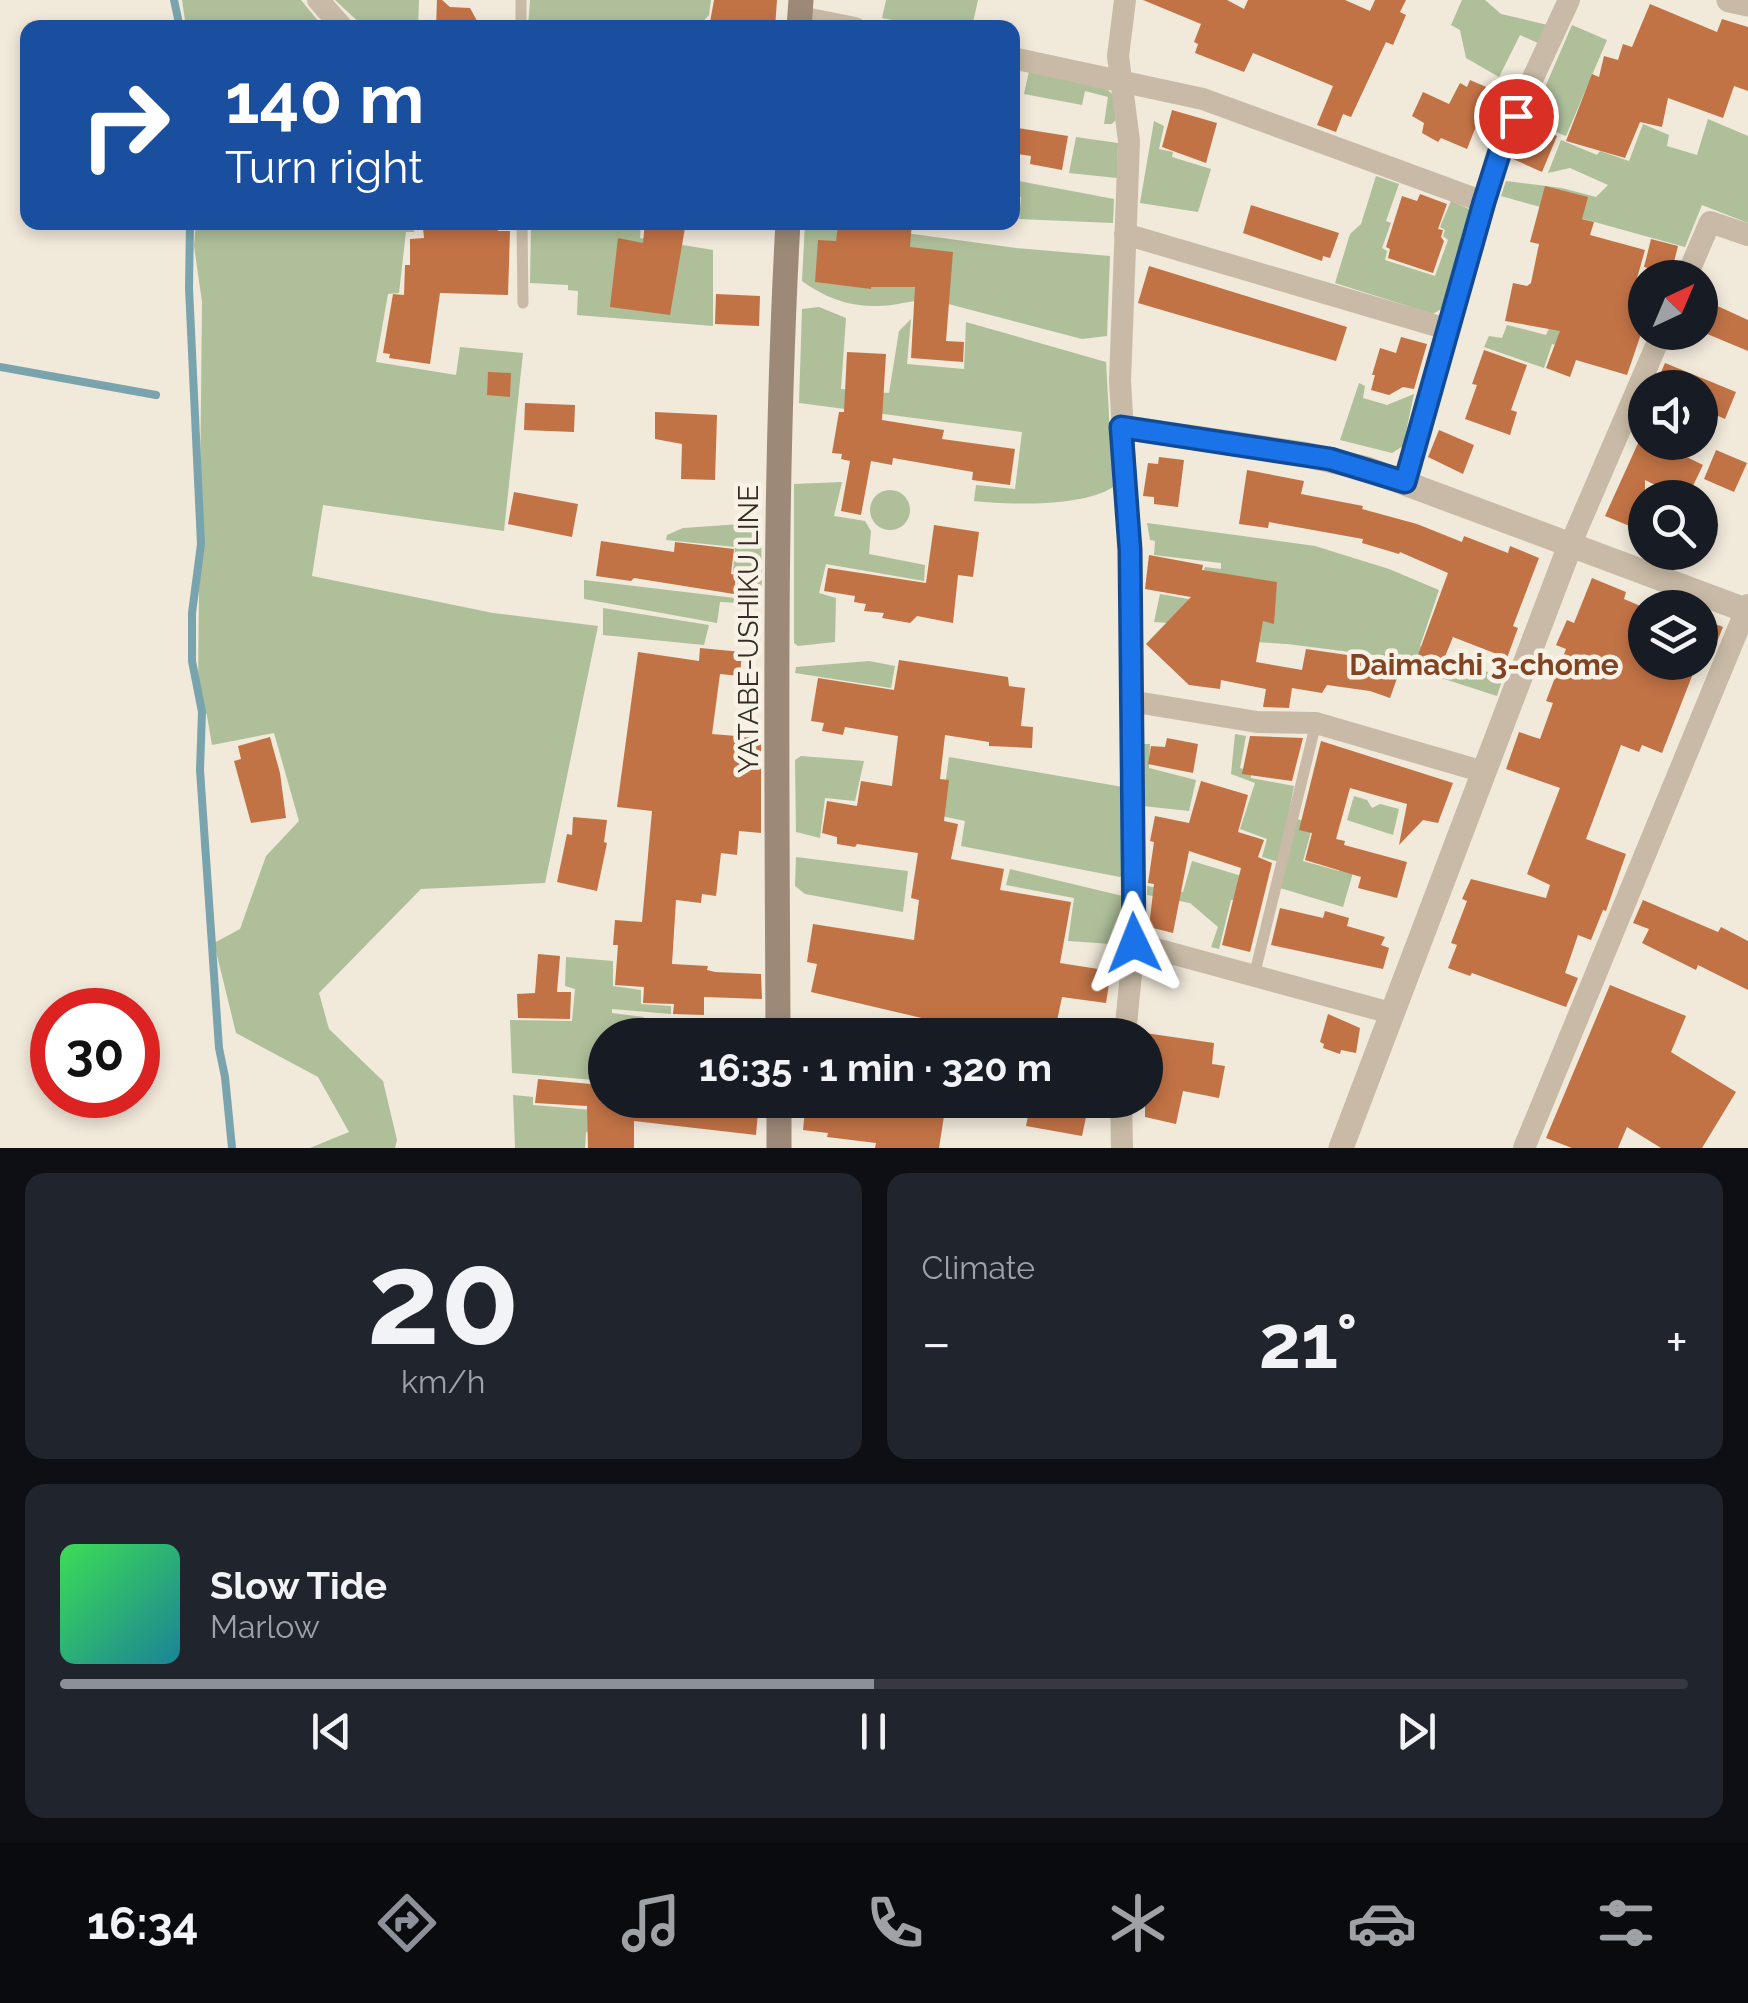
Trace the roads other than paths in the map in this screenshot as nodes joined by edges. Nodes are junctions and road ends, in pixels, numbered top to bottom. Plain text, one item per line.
1 (318, 0) edge
2 (1125, 0) edge
3 (1569, 0) edge
4 (1729, 0) edge
5 (1748, 4) edge
6 (337, 20) edge
7 (1020, 60) edge
8 (1121, 79) junction
9 (1484, 202) junction
10 (522, 230) edge
11 (788, 230) edge
12 (1125, 234) junction
13 (1748, 235) edge
14 (1694, 260) edge
15 (523, 304) dead end
16 (1446, 329) junction
17 (1654, 350) edge
18 (1121, 427) junction
19 (1405, 482) junction
20 (1571, 543) junction
21 (1747, 609) edge
22 (1130, 700) junction
23 (1316, 723) junction
24 (1484, 772) junction
25 (1134, 943) junction
26 (1254, 976) junction
27 (1391, 1012) junction
28 (778, 1018) edge
29 (1127, 1018) edge
30 (778, 1118) edge
31 (1121, 1118) edge
32 (779, 1148) edge
33 (1122, 1148) edge
34 (1341, 1148) edge
35 (1524, 1148) edge

1 - 6 street
2 - 8 street
3 - 9 street
4 - 5 street
7 - 8 street
8 - 9 street
8 - 12 street
9 - 16 street
10 - 15 lane
11 - 28 main road, YATABE-USHIKU LINE
12 - 16 street
12 - 18 street
13 - 14 street
16 - 19 street
17 - 20 street
18 - 19 street
18 - 22 street
19 - 20 street
20 - 21 street
20 - 24 street
21 - 35 street
22 - 23 street
22 - 25 street
23 - 24 street
23 - 26 lane
24 - 27 street
25 - 26 street
25 - 29 street
26 - 27 street
27 - 34 street
30 - 32 main road
31 - 33 street

